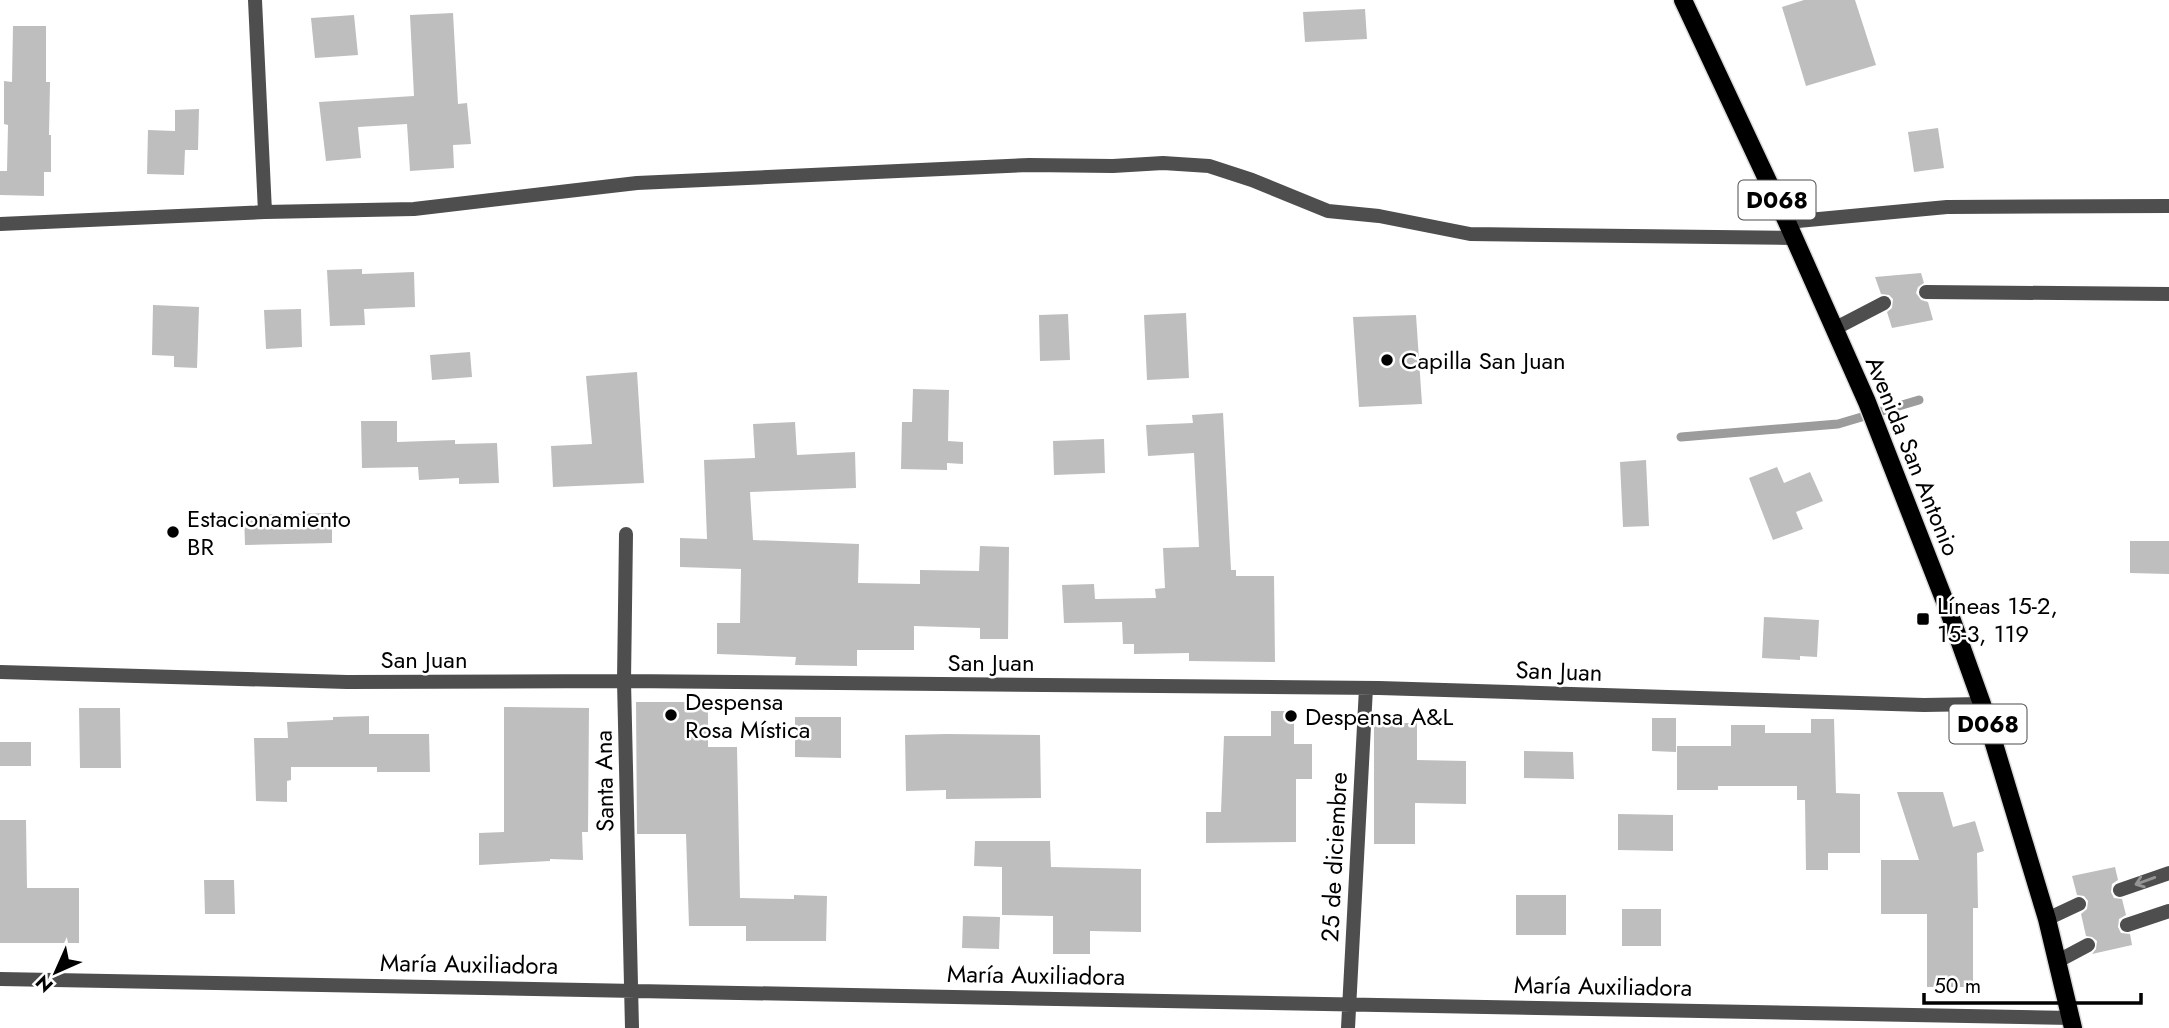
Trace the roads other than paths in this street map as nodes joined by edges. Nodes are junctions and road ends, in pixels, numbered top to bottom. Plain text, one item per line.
1 (255, 0) edge
2 (1683, 0) edge
3 (2169, 206) edge
4 (265, 212) junction
5 (0, 224) edge
6 (1789, 230) junction
7 (1926, 292) dead end
8 (2169, 294) edge
9 (1884, 303) dead end
10 (1834, 329) junction
11 (626, 534) dead end
12 (0, 672) edge
13 (624, 681) junction
14 (1366, 688) junction
15 (1982, 704) junction
16 (2169, 873) edge
17 (2120, 890) dead end
18 (2079, 904) dead end
19 (2169, 911) edge
20 (2047, 919) junction
21 (2127, 925) dead end
22 (2088, 945) dead end
23 (2058, 961) junction
24 (0, 979) edge
25 (632, 990) junction
26 (1349, 1004) junction
27 (2072, 1023) edge
28 (632, 1028) edge
29 (1348, 1028) edge

1 - 4 street
2 - 6 main road, Avenida San Antonio / D068
3 - 6 street
4 - 5 street
4 - 6 street
6 - 10 main road, Avenida San Antonio / D068
7 - 8 street
9 - 10 street
10 - 15 main road, Avenida San Antonio / D068
11 - 13 street, Santa Ana
12 - 13 street, San Juan
13 - 14 street, San Juan
13 - 25 street, Santa Ana
14 - 15 street, San Juan
14 - 26 street, 25 de diciembre
15 - 20 main road, Avenida San Antonio / D068
16 -> 17 street
18 - 20 street
19 - 21 street
20 - 23 main road, Avenida San Antonio / D068
22 - 23 street
23 - 27 main road, Avenida San Antonio / D068
24 - 25 street, María Auxiliadora
25 - 26 street, María Auxiliadora
25 - 28 street, Santa Ana
26 - 27 street, María Auxiliadora
26 - 29 street, 25 de diciembre

